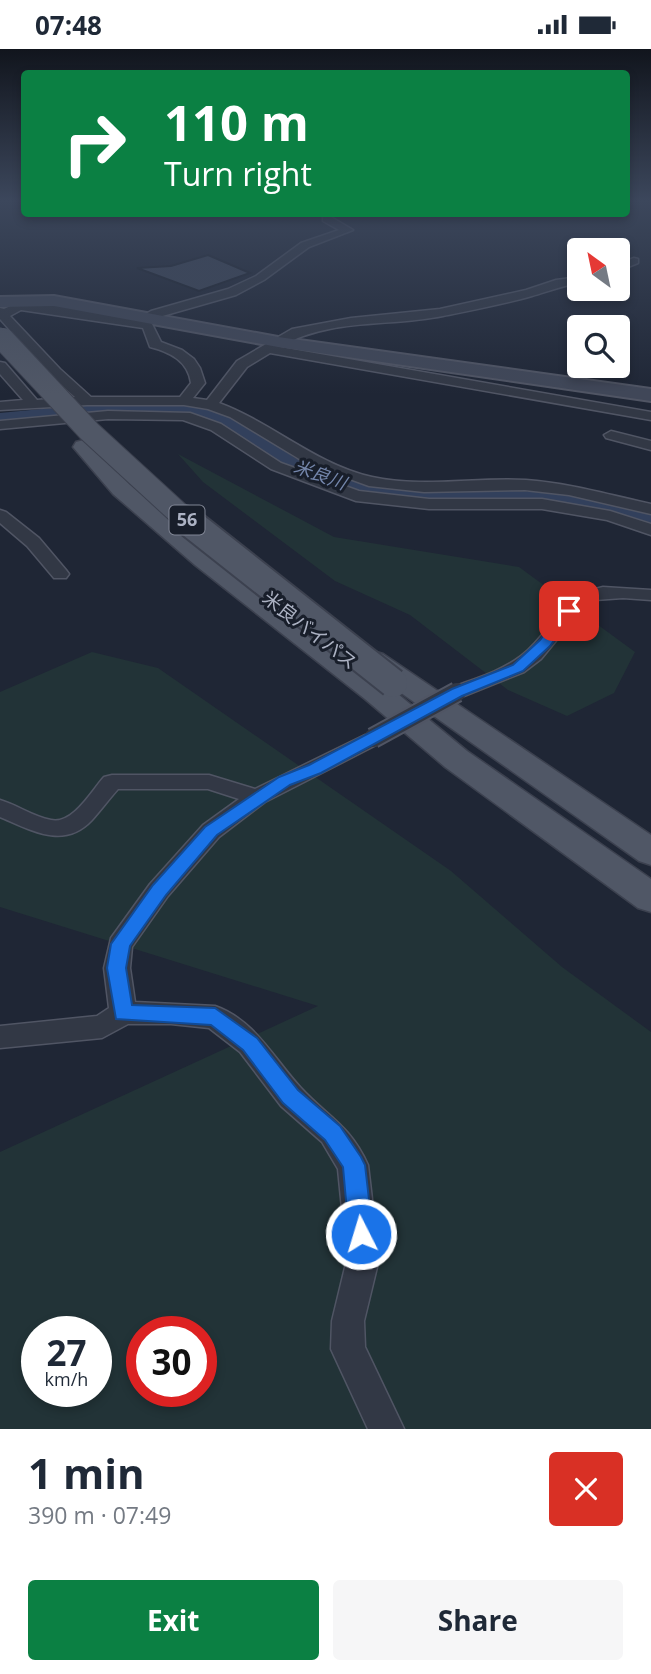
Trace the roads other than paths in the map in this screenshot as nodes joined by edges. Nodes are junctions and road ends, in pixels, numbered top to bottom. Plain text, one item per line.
1 (277, 265) edge
2 (567, 282) edge
3 (1, 318) edge
4 (143, 321) junction
5 (0, 343) edge
6 (272, 345) junction
7 (0, 351) edge
8 (0, 366) edge
9 (651, 395) edge
10 (87, 401) junction
11 (184, 401) junction
12 (34, 405) junction
13 (211, 405) junction
14 (0, 406) edge
15 (651, 416) edge
16 (0, 425) edge
17 (611, 435) dead end
18 (98, 444) junction
19 (651, 446) edge
20 (651, 509) edge
21 (0, 515) edge
22 (651, 530) edge
23 (60, 573) dead end
24 (651, 596) edge
25 (389, 685) junction
26 (257, 797) junction
27 (0, 808) edge
28 (651, 852) edge
29 (651, 866) edge
30 (651, 883) edge
31 (651, 898) edge
32 (124, 1013) junction
33 (0, 1037) edge
34 (386, 1429) edge

1 - 4 street
2 - 6 street
3 - 4 street
3 - 10 street
3 - 18 main road
3 - 25 main road, 米良バイパス / 56, bridge
4 - 6 street
4 - 11 street
5 - 25 main road, 米良バイパス / 56, bridge
6 - 9 street
6 - 13 street
6 - 15 street
7 - 18 main road
8 - 12 street
10 - 11 street
10 - 12 street
11 - 13 street
12 - 14 street
13 - 20 street
16 - 22 street
17 - 19 street
18 - 28 main road
18 - 31 main road
21 - 23 street
24 - 26 street, bridge
25 - 29 main road, 米良バイパス / 56
25 - 30 main road, 米良バイパス / 56
26 - 27 street
26 - 32 street
32 - 33 street
32 - 34 street

